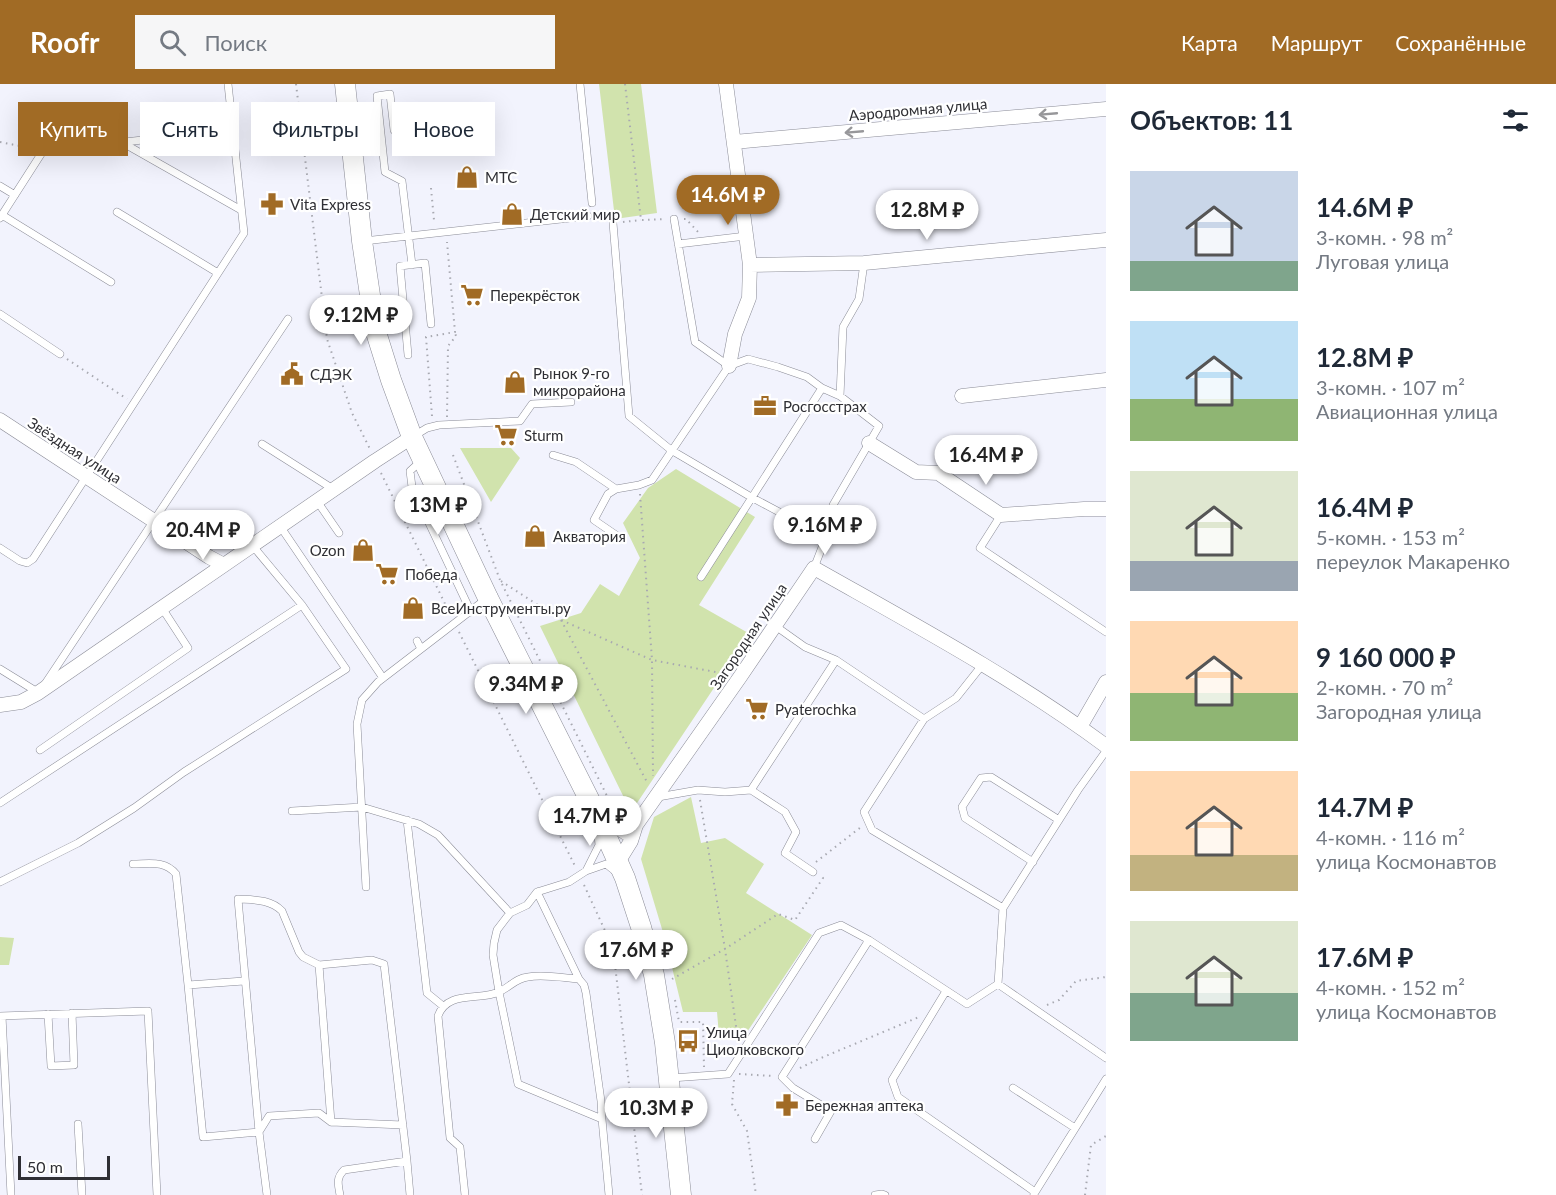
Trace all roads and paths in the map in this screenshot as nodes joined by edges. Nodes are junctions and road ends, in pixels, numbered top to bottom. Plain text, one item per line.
1 (228, 84) edge
2 (296, 84) edge
3 (345, 84) edge
4 (580, 84) edge
5 (626, 84) edge
6 (726, 84) edge
7 (230, 102) edge
8 (1106, 109) edge
9 (392, 112) edge
10 (0, 142) edge
11 (734, 142) junction
12 (18, 146) edge
13 (128, 146) edge
14 (40, 156) edge
15 (236, 156) edge
16 (0, 186) edge
17 (431, 188) dead end
18 (15, 195) junction
19 (592, 202) dead end
20 (242, 210) junction
21 (117, 212) dead end
22 (588, 216) dead end
23 (1, 217) edge
24 (674, 219) junction
25 (434, 220) dead end
26 (614, 223) dead end
27 (409, 236) junction
28 (746, 236) junction
29 (1106, 240) edge
30 (706, 241) junction
31 (362, 242) junction
32 (678, 244) junction
33 (864, 263) junction
34 (412, 265) junction
35 (750, 265) junction
36 (218, 273) junction
37 (111, 282) dead end
38 (0, 314) edge
39 (288, 319) dead end
40 (431, 324) dead end
41 (455, 332) dead end
42 (60, 354) joint
43 (408, 355) dead end
44 (729, 366) junction
45 (1106, 380) edge
46 (822, 388) junction
47 (840, 396) junction
48 (962, 396) dead end
49 (571, 402) dead end
50 (133, 403) junction
51 (0, 420) edge
52 (447, 426) junction
53 (412, 437) junction
54 (869, 443) junction
55 (262, 444) dead end
56 (671, 450) junction
57 (453, 455) dead end
58 (553, 455) dead end
59 (422, 459) junction
60 (375, 460) junction
61 (87, 477) junction
62 (639, 485) junction
63 (334, 489) junction
64 (616, 489) junction
65 (751, 497) junction
66 (317, 501) junction
67 (1106, 509) edge
68 (1001, 515) junction
69 (153, 521) junction
70 (280, 526) junction
71 (339, 533) dead end
72 (615, 535) dead end
73 (826, 537) junction
74 (252, 545) junction
75 (0, 548) edge
76 (224, 565) junction
77 (814, 568) junction
78 (701, 577) dead end
79 (500, 580) junction
80 (488, 598) junction
81 (302, 604) junction
82 (162, 608) junction
83 (471, 612) junction
84 (561, 620) junction
85 (455, 624) junction
86 (774, 625) junction
87 (1106, 632) edge
88 (417, 641) dead end
89 (422, 649) junction
90 (652, 660) junction
91 (836, 660) junction
92 (983, 664) junction
93 (0, 669) edge
94 (740, 677) junction
95 (384, 678) junction
96 (1106, 682) edge
97 (38, 693) junction
98 (0, 705) edge
99 (924, 719) junction
100 (1080, 727) junction
101 (1106, 746) edge
102 (40, 750) dead end
103 (1106, 751) edge
104 (698, 790) junction
105 (751, 790) junction
106 (654, 795) junction
107 (0, 803) edge
108 (362, 807) junction
109 (292, 812) dead end
110 (606, 813) junction
111 (407, 820) junction
112 (1059, 820) junction
113 (868, 822) junction
114 (636, 825) junction
115 (1033, 862) junction
116 (133, 864) dead end
117 (621, 870) junction
118 (813, 872) junction
119 (583, 874) junction
120 (0, 882) edge
121 (366, 887) dead end
122 (537, 892) junction
123 (1003, 908) junction
124 (510, 913) junction
125 (869, 940) junction
126 (725, 950) junction
127 (319, 965) junction
128 (670, 970) dead end
129 (1106, 978) edge
130 (579, 979) junction
131 (244, 981) junction
132 (998, 984) junction
133 (188, 985) junction
134 (946, 991) junction
135 (499, 992) junction
136 (675, 1000) dead end
137 (443, 1006) junction
138 (1036, 1010) junction
139 (934, 1011) junction
140 (72, 1013) junction
141 (48, 1014) junction
142 (1, 1016) edge
143 (740, 1054) junction
144 (1106, 1058) edge
145 (705, 1076) junction
146 (782, 1077) junction
147 (668, 1079) junction
148 (1106, 1079) edge
149 (1013, 1088) dead end
150 (632, 1112) junction
151 (602, 1117) junction
152 (331, 1122) junction
153 (78, 1124) dead end
154 (402, 1125) junction
155 (1075, 1128) junction
156 (258, 1132) junction
157 (4, 1136) edge
158 (1106, 1136) edge
159 (815, 1139) dead end
160 (407, 1161) junction
161 (1035, 1193) edge
162 (10, 1195) edge
163 (82, 1195) edge
164 (157, 1195) edge
165 (267, 1195) edge
166 (340, 1195) edge
167 (410, 1195) edge
168 (465, 1195) edge
169 (609, 1195) edge
170 (642, 1195) edge
171 (681, 1195) edge
172 (756, 1195) edge
173 (875, 1195) edge
174 (885, 1195) edge
175 (1085, 1195) edge

1 - 7 lane
2 - 60 path
3 - 31 main road
4 - 19 lane
5 - 24 path
6 - 11 street
8 -> 11 street, Аэродромная улица
9 - 27 lane
10 - 12 path
11 - 28 street
13 - 20 lane
14 - 18 lane
15 - 20 lane
16 - 18 lane
17 - 25 path
18 - 23 lane
20 - 36 lane
21 - 36 lane
22 - 27 lane
23 - 37 lane
24 - 30 path
24 - 32 lane
26 - 56 lane
27 - 31 lane
27 - 34 lane
28 - 30 lane
28 - 35 street
29 - 33 street
30 - 32 lane
31 - 53 main road
32 - 44 lane
33 - 35 street
33 - 47 lane
34 - 40 lane
34 - 43 lane
35 - 44 street
36 - 50 lane
38 - 42 lane
39 - 69 lane
41 - 52 path
42 - 50 path
44 - 46 lane
44 - 56 lane
45 - 48 street
46 - 47 lane
46 - 65 lane
47 - 54 lane
49 - 52 lane
50 - 61 lane
51 - 61 street, Звёздная улица
52 - 53 lane
53 - 59 main road
53 - 60 street
54 - 68 street
54 - 73 lane
55 - 63 lane
56 - 62 lane
56 - 65 lane
57 - 79 path
58 - 64 lane
59 - 80 main road
59 - 83 lane
60 - 63 street
60 - 85 path
61 - 69 street, Звёздная улица
61 - 75 lane
62 - 64 lane
62 - 90 path
63 - 66 street
64 - 72 lane
65 - 73 lane
65 - 78 lane
66 - 70 street
66 - 71 lane
67 - 68 street
68 - 87 lane
69 - 76 street, Звёздная улица
69 - 97 lane
70 - 74 street
70 - 95 lane
73 - 77 lane
74 - 76 street
74 - 81 lane
76 - 82 street
77 - 86 street, Загородная улица
77 - 92 street
79 - 84 path
79 - 110 path
80 - 83 lane
80 - 110 main road
81 - 107 lane
81 - 120 lane
82 - 97 street
82 - 102 lane
83 - 85 lane
84 - 90 path
84 - 106 path
85 - 89 lane
85 - 119 path
86 - 91 lane
86 - 94 street, Загородная улица
88 - 89 lane
89 - 95 lane
90 - 94 path
90 - 106 path
91 - 99 lane
91 - 105 lane
92 - 99 lane
92 - 100 street
93 - 97 lane
94 - 106 street, Загородная улица
95 - 108 lane
96 - 100 street
97 - 98 street
99 - 113 lane
100 - 101 street
103 - 112 lane
104 - 105 lane
104 - 106 lane
104 - 126 path
105 - 118 lane
106 - 114 street, Загородная улица
108 - 109 lane
108 - 111 lane
108 - 121 lane
110 - 114 street
110 - 117 main road
110 - 119 lane
111 - 124 lane
111 - 137 lane
112 - 115 lane
112 - 115 lane
113 - 118 path
113 - 123 lane
114 - 117 street, Загородная улица
115 - 123 lane
116 - 133 lane
117 - 119 lane
117 - 147 main road
118 - 126 path
119 - 122 lane
119 - 150 path
122 - 124 lane
122 - 130 lane
123 - 132 lane
124 - 135 lane
125 - 134 lane
125 - 143 lane
125 - 146 lane
126 - 128 path
126 - 143 path
127 - 131 lane
127 - 152 lane
127 - 154 lane
129 - 138 path
130 - 135 lane
130 - 151 lane
131 - 133 lane
131 - 156 lane
132 - 134 lane
132 - 138 lane
133 - 156 lane
134 - 139 lane
135 - 137 lane
135 - 151 lane
136 - 145 path
137 - 168 lane
138 - 144 lane
139 - 146 path
139 - 161 lane
140 - 141 lane
140 - 141 lane
140 - 164 lane
141 - 142 lane
142 - 157 lane
143 - 145 lane
145 - 147 lane
146 - 159 lane
146 - 172 path
147 - 171 main road
148 - 155 lane
149 - 155 lane
150 - 151 path
150 - 170 path
151 - 169 lane
152 - 154 lane
152 - 156 lane
153 - 163 lane
154 - 160 lane
155 - 161 lane
156 - 165 lane
157 - 162 lane
158 - 175 path
160 - 166 lane
160 - 167 lane
173 - 174 lane

